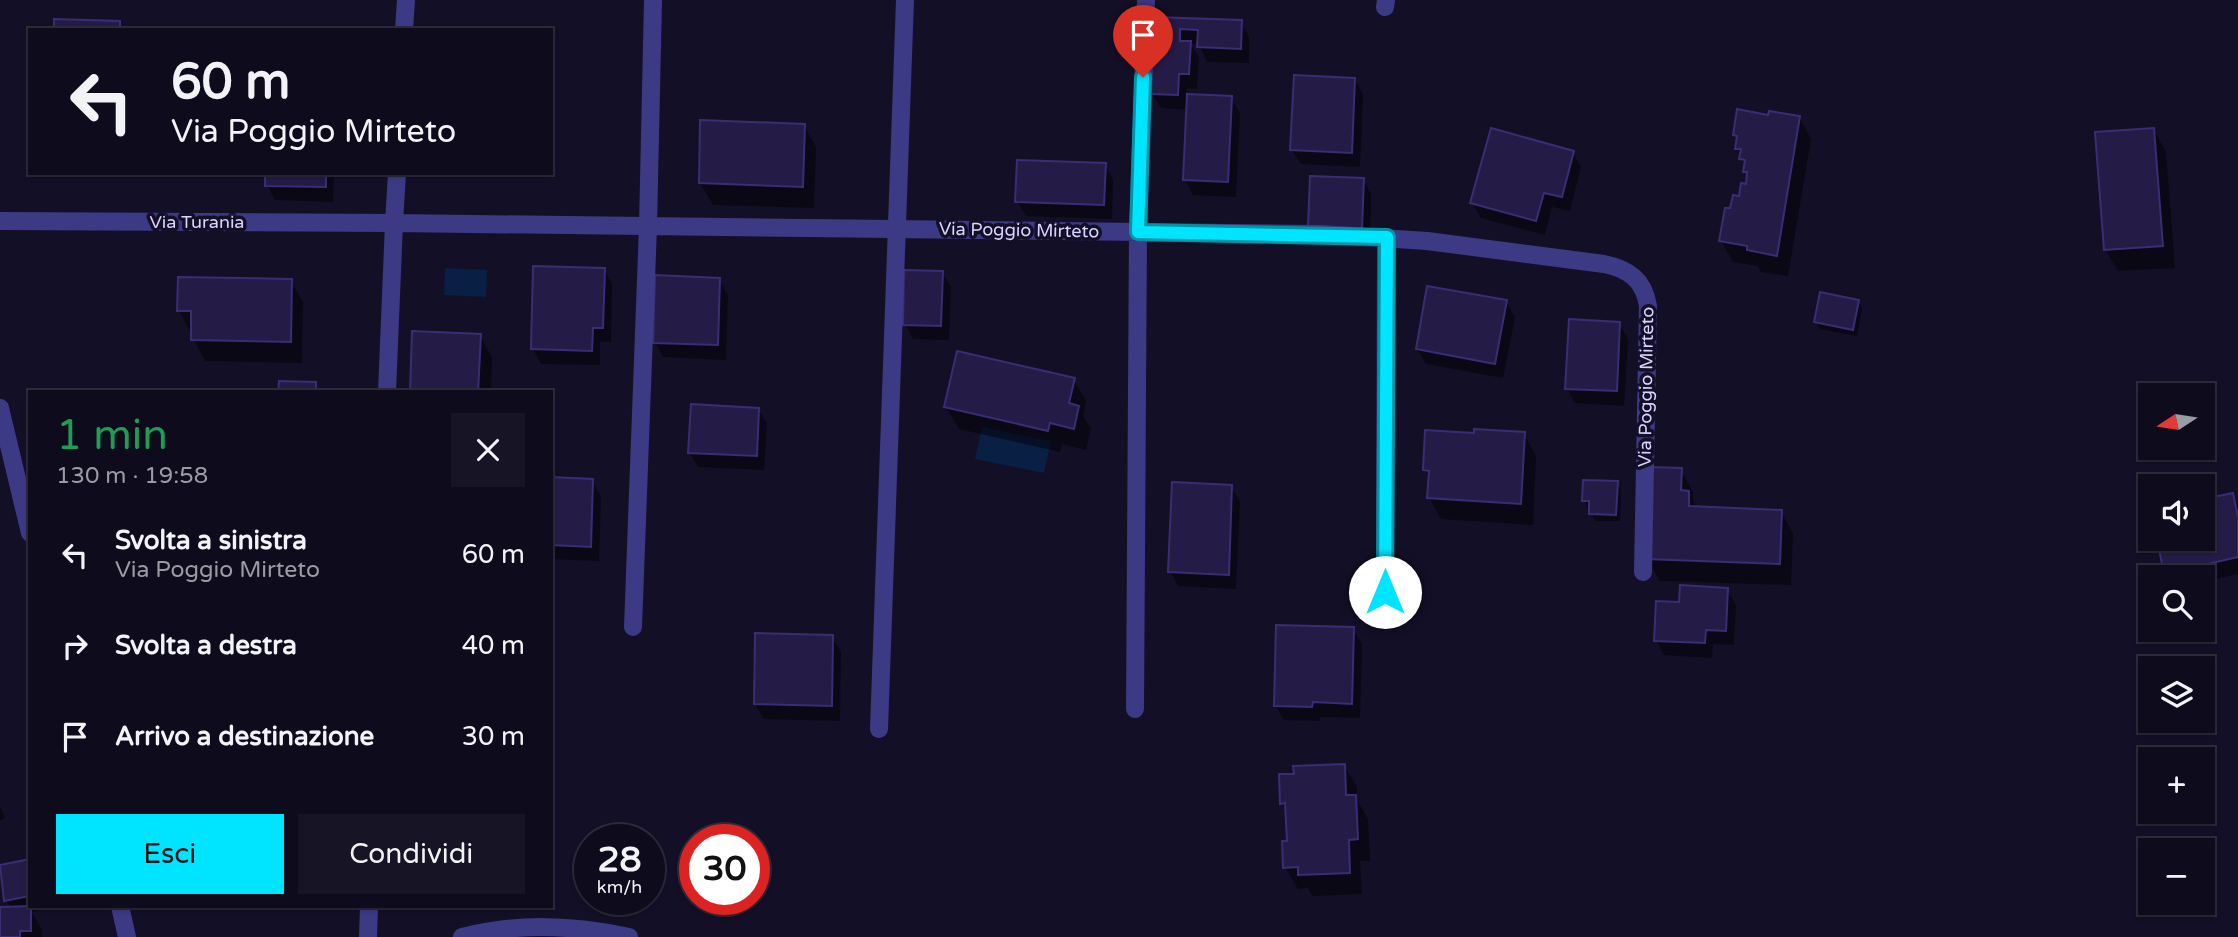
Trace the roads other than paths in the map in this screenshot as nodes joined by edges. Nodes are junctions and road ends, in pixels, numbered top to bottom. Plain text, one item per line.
1 (406, 0) edge
2 (653, 0) edge
3 (905, 0) edge
4 (1146, 0) edge
5 (404, 28) edge
6 (397, 175) edge
7 (0, 221) edge
8 (394, 223) junction
9 (648, 226) junction
10 (897, 229) junction
11 (1138, 232) junction
12 (1387, 237) junction
13 (387, 390) edge
14 (0, 408) edge
15 (23, 480) edge
16 (28, 518) edge
17 (1643, 572) dead end
18 (1385, 592) dead end
19 (633, 627) dead end
20 (1135, 709) dead end
21 (879, 729) dead end
22 (120, 908) edge
23 (369, 908) edge
24 (127, 937) edge
25 (368, 937) edge
26 (462, 937) edge
27 (629, 937) edge

1 - 5 street
2 - 9 street
3 - 10 street
4 - 11 street
6 - 8 street
7 - 8 street, Via Turania
8 - 9 street, Via Poggio Mirteto
8 - 13 street
9 - 10 street, Via Poggio Mirteto
9 - 19 street
10 - 11 street, Via Poggio Mirteto
10 - 21 street
11 - 12 street, Via Poggio Mirteto
11 - 20 street
12 - 17 street, Via Poggio Mirteto
12 - 18 street
14 - 15 street
15 - 16 street
22 - 24 street
23 - 25 street
26 - 27 street

